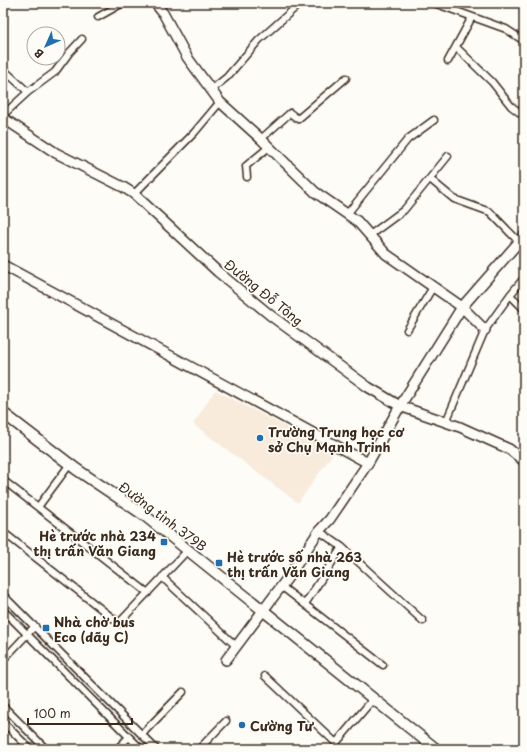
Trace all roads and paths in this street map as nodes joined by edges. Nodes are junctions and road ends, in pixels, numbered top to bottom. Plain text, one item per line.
1 (123, 3) edge
2 (155, 3) edge
3 (434, 3) edge
4 (296, 7) dead end
5 (98, 17) dead end
6 (472, 17) junction
7 (82, 40) dead end
8 (524, 41) edge
9 (457, 48) junction
10 (448, 61) dead end
11 (3, 69) edge
12 (346, 78) dead end
13 (211, 90) junction
14 (28, 92) junction
15 (220, 102) junction
16 (3, 115) edge
17 (524, 116) edge
18 (3, 118) edge
19 (434, 120) dead end
20 (261, 139) junction
21 (269, 147) junction
22 (448, 156) dead end
23 (247, 177) dead end
24 (430, 179) junction
25 (134, 194) junction
26 (347, 214) junction
27 (370, 235) junction
28 (522, 241) edge
29 (3, 265) edge
30 (524, 278) edge
31 (433, 287) junction
32 (510, 295) junction
33 (462, 307) junction
34 (524, 310) edge
35 (407, 330) dead end
36 (485, 330) junction
37 (400, 406) junction
38 (3, 413) edge
39 (446, 422) junction
40 (524, 461) edge
41 (368, 463) junction
42 (70, 464) junction
43 (3, 480) edge
44 (38, 507) junction
45 (319, 531) junction
46 (3, 532) edge
47 (342, 548) junction
48 (188, 550) junction
49 (162, 577) junction
50 (281, 586) junction
51 (148, 593) junction
52 (3, 595) edge
53 (305, 604) junction
54 (3, 610) edge
55 (263, 610) junction
56 (423, 620) dead end
57 (35, 626) junction
58 (28, 634) junction
59 (236, 646) junction
60 (3, 660) edge
61 (226, 660) dead end
62 (383, 665) dead end
63 (265, 676) dead end
64 (183, 692) dead end
65 (374, 698) junction
66 (3, 706) edge
67 (226, 721) dead end
68 (3, 722) edge
69 (142, 734) junction
70 (129, 737) junction
71 (30, 749) edge
72 (46, 749) edge
73 (117, 749) edge
74 (141, 749) edge
75 (156, 749) edge
76 (199, 749) edge
77 (436, 749) edge

1 - 5 street
2 - 13 street
3 - 6 street
4 - 13 street
6 - 8 street
6 - 9 street
7 - 14 street
9 - 10 street
9 - 17 street
11 - 14 street
12 - 20 street
13 - 15 street
14 - 16 street
15 - 20 street
15 - 25 street
18 - 25 street, Đường Đỗ Tông
19 - 26 street
20 - 21 street
21 - 23 street
21 - 26 street
22 - 24 street
24 - 27 street
24 - 28 street
25 - 37 street, Đường Đỗ Tông
26 - 27 street
27 - 31 street
28 - 33 street
29 - 41 street
30 - 32 street
31 - 33 street
31 - 35 street
32 - 34 street
32 - 36 street
33 - 36 street
33 - 37 street
36 - 39 street
37 - 39 street, Đường Đỗ Tông
37 - 41 street
38 - 42 main road, Đường tỉnh 379B
39 - 40 street, Đường Đỗ Tông
41 - 45 street
42 - 44 street
42 - 48 main road, Đường tỉnh 379B
43 - 44 street
44 - 51 street
45 - 47 street
45 - 50 street
46 - 51 street
47 - 53 street
47 - 56 street
48 - 49 street
48 - 55 main road, Đường tỉnh 379B
49 - 51 street
49 - 59 street
50 - 53 street
50 - 55 street
52 - 57 street
53 - 62 street
54 - 58 street
55 - 59 street
55 - 65 main road, Đường tỉnh 379B
57 - 58 street
57 - 69 street
58 - 60 street
58 - 70 street
59 - 61 street
63 - 65 street
64 - 69 street
65 - 77 main road, Đường tỉnh 379B
66 - 72 street
67 - 76 street
68 - 71 street
69 - 75 street
70 - 73 street
70 - 74 street

